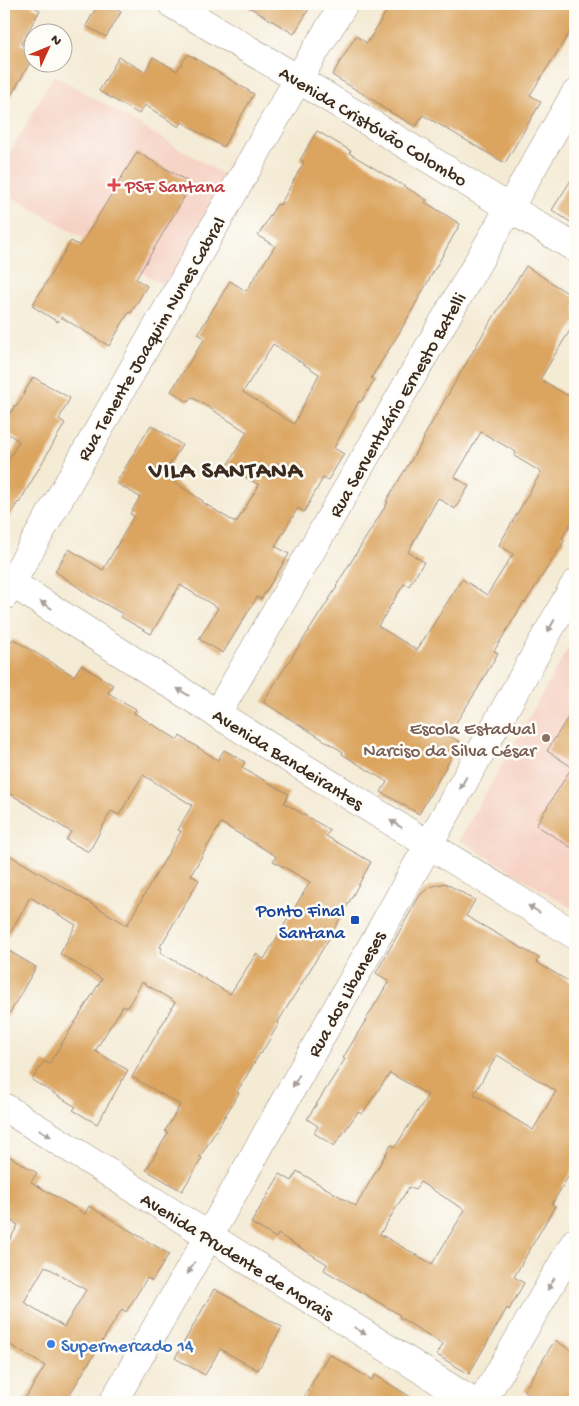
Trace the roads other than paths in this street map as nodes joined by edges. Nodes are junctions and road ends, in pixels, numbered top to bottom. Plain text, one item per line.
1 (172, 4) edge
2 (344, 4) edge
3 (298, 79) junction
4 (575, 94) edge
5 (510, 207) junction
6 (575, 248) edge
7 (575, 584) edge
8 (6, 586) edge
9 (217, 714) junction
10 (428, 844) junction
11 (575, 935) edge
12 (4, 1107) edge
13 (209, 1236) junction
14 (575, 1242) edge
15 (113, 1402) edge
16 (473, 1402) edge
17 (482, 1402) edge

1 - 3 street, Avenida Cristóvão Colombo
2 - 3 street, Rua Tenente Joaquim Nunes Cabral
3 - 5 street, Avenida Cristóvão Colombo
3 - 8 street, Rua Tenente Joaquim Nunes Cabral
4 - 5 street, Rua Serventuário Ernesto Batelli
5 - 6 street, Avenida Cristóvão Colombo
5 - 9 street, Rua Serventuário Ernesto Batelli
7 -> 10 street, Rua dos Libaneses
9 -> 8 street, Avenida Bandeirantes
10 -> 9 street, Avenida Bandeirantes
11 -> 10 street, Avenida Bandeirantes
10 -> 13 street, Rua dos Libaneses
12 -> 13 street, Avenida Prudente de Morais
13 -> 15 street, Rua dos Libaneses
13 -> 16 street, Avenida Prudente de Morais
14 -> 17 street

